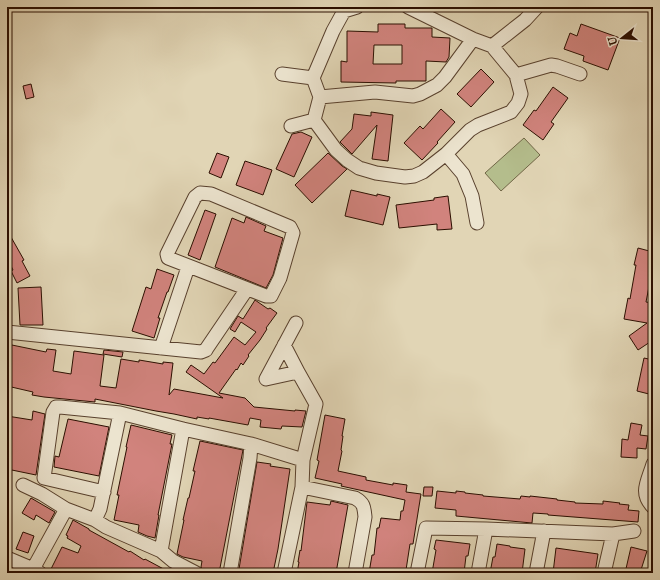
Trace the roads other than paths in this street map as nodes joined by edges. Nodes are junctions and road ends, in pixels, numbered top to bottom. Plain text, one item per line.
1 (357, 7) edge
2 (408, 7) edge
3 (537, 7) edge
4 (342, 9) edge
5 (473, 39) junction
6 (492, 46) junction
7 (282, 74) dead end
8 (516, 74) junction
9 (580, 74) dead end
10 (313, 78) junction
11 (320, 97) junction
12 (314, 120) junction
13 (291, 126) dead end
14 (446, 154) junction
15 (477, 223) dead end
16 (188, 267) junction
17 (247, 289) junction
18 (296, 323) dead end
19 (7, 332) edge
20 (284, 346) junction
21 (162, 348) junction
22 (298, 372) junction
23 (120, 412) junction
24 (184, 429) junction
25 (251, 444) junction
26 (303, 460) junction
27 (653, 464) edge
28 (44, 478) junction
29 (23, 485) dead end
30 (302, 486) junction
31 (104, 492) junction
32 (42, 494) junction
33 (653, 507) edge
34 (66, 508) junction
35 (95, 520) junction
36 (486, 529) junction
37 (544, 531) junction
38 (634, 531) dead end
39 (613, 534) junction
40 (161, 551) junction
41 (7, 559) edge
42 (37, 571) edge
43 (196, 573) edge
44 (230, 573) edge
45 (284, 573) edge
46 (355, 573) edge
47 (417, 573) edge
48 (478, 573) edge
49 (536, 573) edge
50 (604, 573) edge

1 - 4 street
2 - 5 street
3 - 6 street
4 - 10 street
5 - 6 street
5 - 11 street
6 - 8 street
7 - 10 street
8 - 9 street
8 - 14 street
10 - 11 street
11 - 12 street
12 - 13 street
12 - 14 street
14 - 15 street
16 - 17 street
16 - 17 street
16 - 21 street
17 - 21 street
18 - 20 street
19 - 21 street
20 - 22 street
20 - 22 street
22 - 26 street
23 - 24 street
23 - 28 street
23 - 31 street
24 - 25 street
24 - 40 street
25 - 26 street
25 - 44 street
26 - 30 street
27 - 33 street
28 - 31 street
28 - 32 street
29 - 32 street
30 - 45 street
30 - 46 street
31 - 35 street
32 - 34 street
34 - 35 street
34 - 42 street
35 - 40 street
36 - 37 street
36 - 47 street
36 - 48 street
37 - 39 street
37 - 49 street
38 - 39 street
39 - 50 street
40 - 43 street
41 - 42 street

